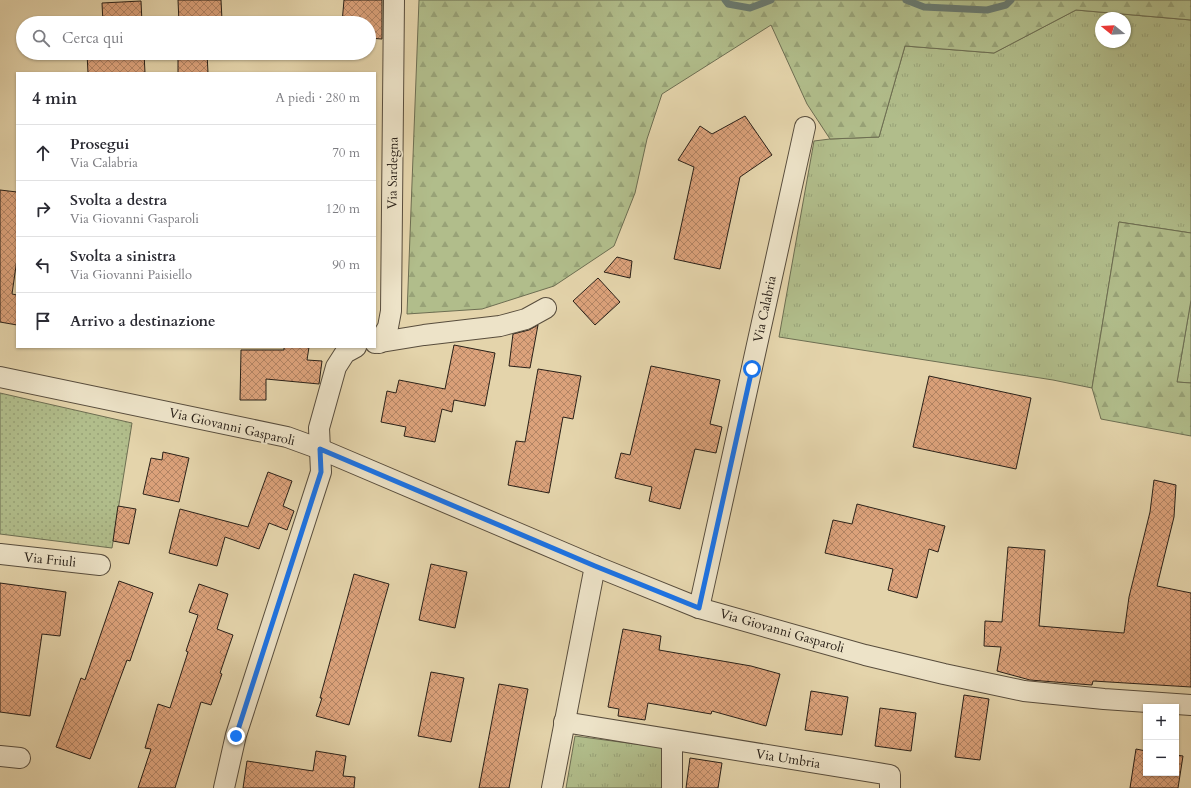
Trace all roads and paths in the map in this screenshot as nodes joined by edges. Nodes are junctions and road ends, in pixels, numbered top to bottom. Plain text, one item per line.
1 (394, 0) edge
2 (805, 128) dead end
3 (546, 308) dead end
4 (377, 343) edge
5 (354, 348) edge
6 (0, 378) edge
7 (320, 449) junction
8 (0, 554) edge
9 (100, 565) dead end
10 (595, 566) junction
11 (699, 608) junction
12 (1191, 705) edge
13 (564, 722) junction
14 (672, 741) junction
15 (0, 756) edge
16 (20, 758) dead end
17 (224, 788) edge
18 (552, 788) edge
19 (672, 788) edge
20 (890, 788) edge

1 - 4 street, Via Sardegna
2 - 11 street, Via Calabria
3 - 4 street, Via Sardegna
5 - 7 street
6 - 7 street, Via Giovanni Gasparoli
7 - 10 street, Via Giovanni Gasparoli
7 - 17 street
8 - 9 street, Via Friuli
10 - 11 street, Via Giovanni Gasparoli
10 - 13 street
11 - 12 street, Via Giovanni Gasparoli
13 - 14 street, Via Umbria
13 - 18 street
14 - 19 street
14 - 20 street, Via Umbria
15 - 16 street

